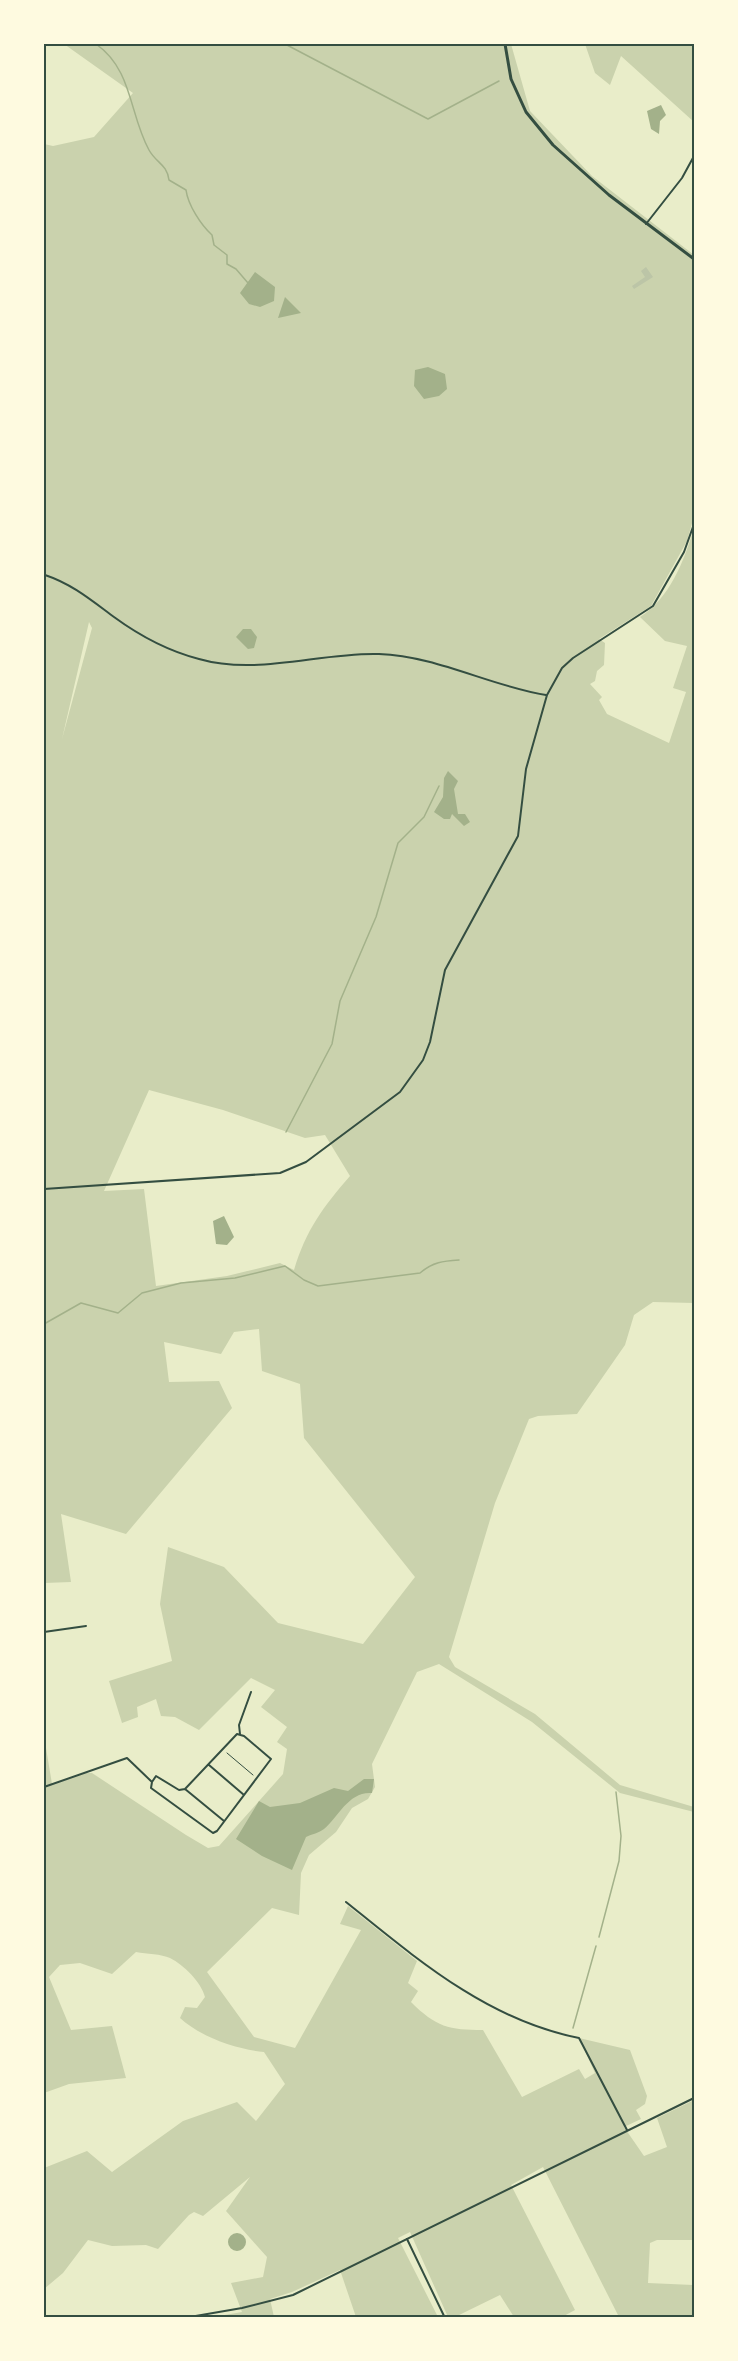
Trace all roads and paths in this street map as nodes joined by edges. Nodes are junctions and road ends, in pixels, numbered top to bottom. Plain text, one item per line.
1 (506, 44) edge
2 (694, 156) edge
3 (646, 224) junction
4 (694, 259) edge
5 (694, 525) edge
6 (45, 575) edge
7 (547, 695) junction
8 (44, 1189) edge
9 (86, 1626) dead end
10 (44, 1632) edge
11 (251, 1692) dead end
12 (240, 1734) junction
13 (223, 1749) junction
14 (209, 1765) junction
15 (258, 1778) junction
16 (152, 1782) junction
17 (44, 1786) edge
18 (185, 1789) junction
19 (244, 1795) junction
20 (225, 1821) junction
21 (346, 1902) dead end
22 (694, 2098) edge
23 (627, 2130) junction
24 (407, 2239) junction
25 (184, 2318) edge
26 (445, 2318) edge

1 - 3 main road
2 - 3 street
3 - 4 main road
5 - 7 street
6 - 7 street
7 - 8 street
9 - 10 street
11 - 12 street
12 - 13 street
12 - 15 street
13 - 14 street
13 - 15 path
14 - 18 street
14 - 19 street
15 - 19 street
16 - 17 street
16 - 18 street
16 - 20 street
18 - 20 street
19 - 20 street
21 - 23 street
22 - 23 street
23 - 24 street
24 - 25 street
24 - 26 street

